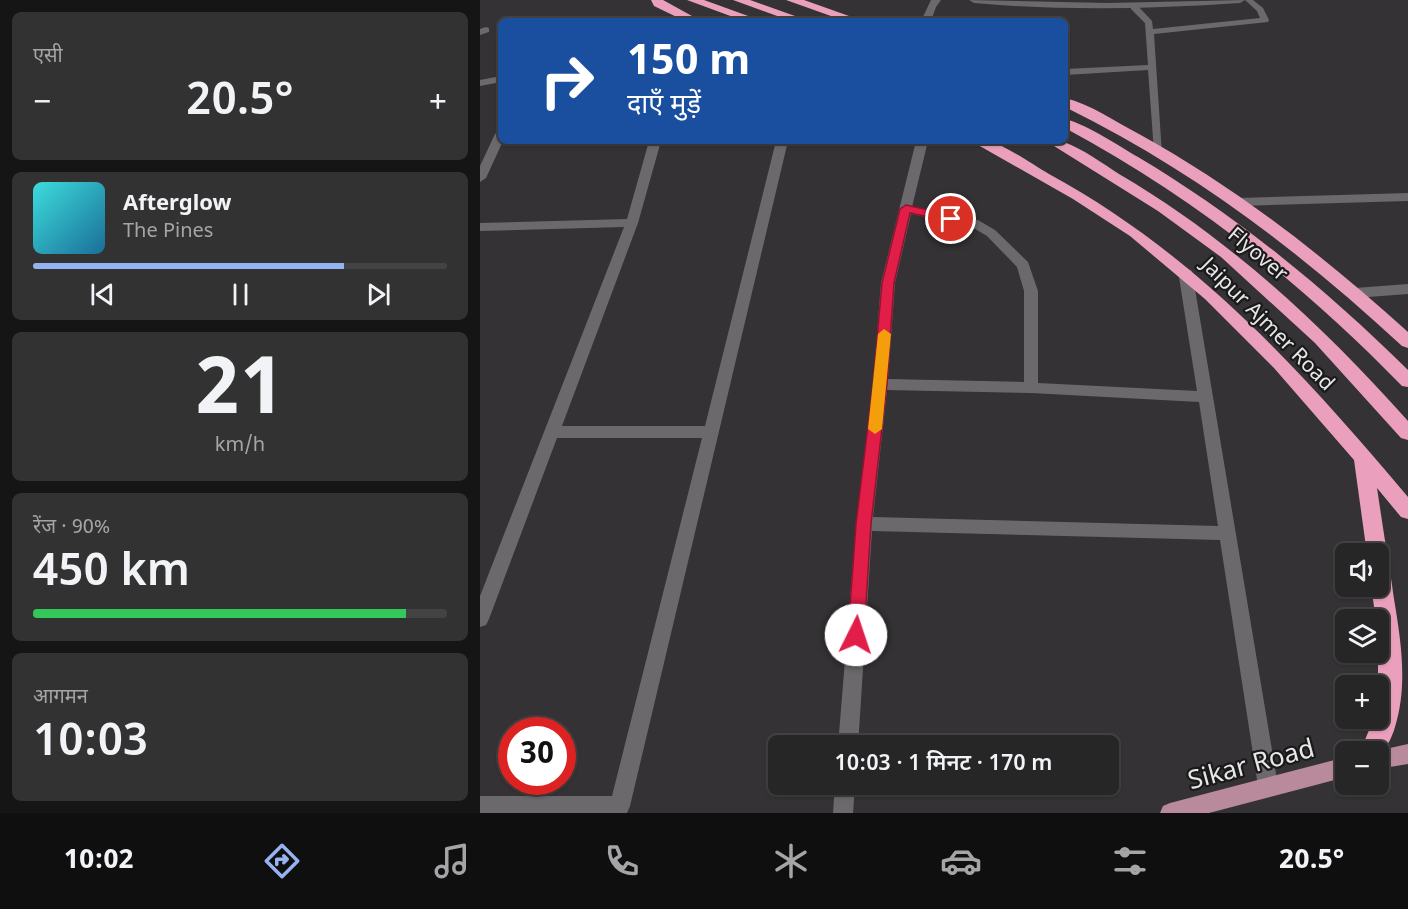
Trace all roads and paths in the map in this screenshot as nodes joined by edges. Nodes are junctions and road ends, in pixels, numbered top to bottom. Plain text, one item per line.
1 (657, 0) edge
2 (693, 0) edge
3 (739, 0) edge
4 (792, 0) edge
5 (936, 0) edge
6 (974, 0) edge
7 (1240, 0) edge
8 (1249, 0) edge
9 (1227, 1) edge
10 (1122, 4) edge
11 (1134, 7) junction
12 (688, 18) edge
13 (747, 18) edge
14 (794, 18) edge
15 (848, 18) edge
16 (927, 18) edge
17 (1150, 32) junction
18 (1153, 67) junction
19 (1068, 72) edge
20 (498, 80) edge
21 (480, 83) edge
22 (1068, 104) edge
23 (1068, 125) edge
24 (498, 140) edge
25 (654, 144) edge
26 (781, 144) edge
27 (921, 144) edge
28 (984, 144) edge
29 (1058, 144) edge
30 (1159, 153) junction
31 (480, 178) edge
32 (1408, 197) edge
33 (1239, 202) junction
34 (906, 209) junction
35 (632, 223) junction
36 (480, 227) edge
37 (1185, 271) junction
38 (1408, 289) edge
39 (1355, 293) junction
40 (1408, 342) edge
41 (1408, 381) edge
42 (880, 384) junction
43 (1031, 388) junction
44 (1206, 397) junction
45 (554, 432) junction
46 (712, 432) junction
47 (1408, 433) edge
48 (1364, 457) junction
49 (1408, 511) edge
50 (864, 524) junction
51 (1227, 533) junction
52 (1376, 543) edge
53 (1382, 597) edge
54 (484, 601) edge
55 (480, 619) edge
56 (849, 735) edge
57 (1377, 741) edge
58 (1408, 754) edge
59 (1389, 757) edge
60 (1335, 770) edge
61 (1268, 786) junction
62 (844, 795) edge
63 (480, 806) edge
64 (843, 813) edge
65 (1170, 813) edge

1 - 12 highway
2 - 13 highway
3 - 14 highway
4 - 15 highway
5 - 16 street
6 - 10 street
7 - 9 street
8 - 17 lane
9 - 11 street
10 - 11 street
11 - 17 lane
17 - 18 lane
18 - 19 lane
18 - 30 lane
20 - 21 street
22 - 30 highway
23 - 41 highway, Flyover
24 - 31 street
25 - 35 street
26 - 46 street
27 - 34 street
28 - 37 highway, Jaipur Ajmer Road
29 - 47 highway, Flyover
30 - 33 highway
32 - 33 street
33 - 39 highway
34 - 42 street
34 - 43 street
35 - 36 street
35 - 45 street
37 - 44 street
37 - 48 highway, Jaipur Ajmer Road
38 - 39 street
39 - 40 highway
42 - 43 street
42 - 50 street
43 - 44 street
44 - 51 street
45 - 46 street
45 - 54 street
46 - 63 street
48 - 49 highway, Jaipur Ajmer Road
48 - 52 highway
50 - 51 street
50 - 56 street
51 - 61 street
53 - 57 highway
54 - 55 street
58 - 59 main road
60 - 61 main road, Sikar Road
61 - 65 main road, Sikar Road
62 - 64 street

